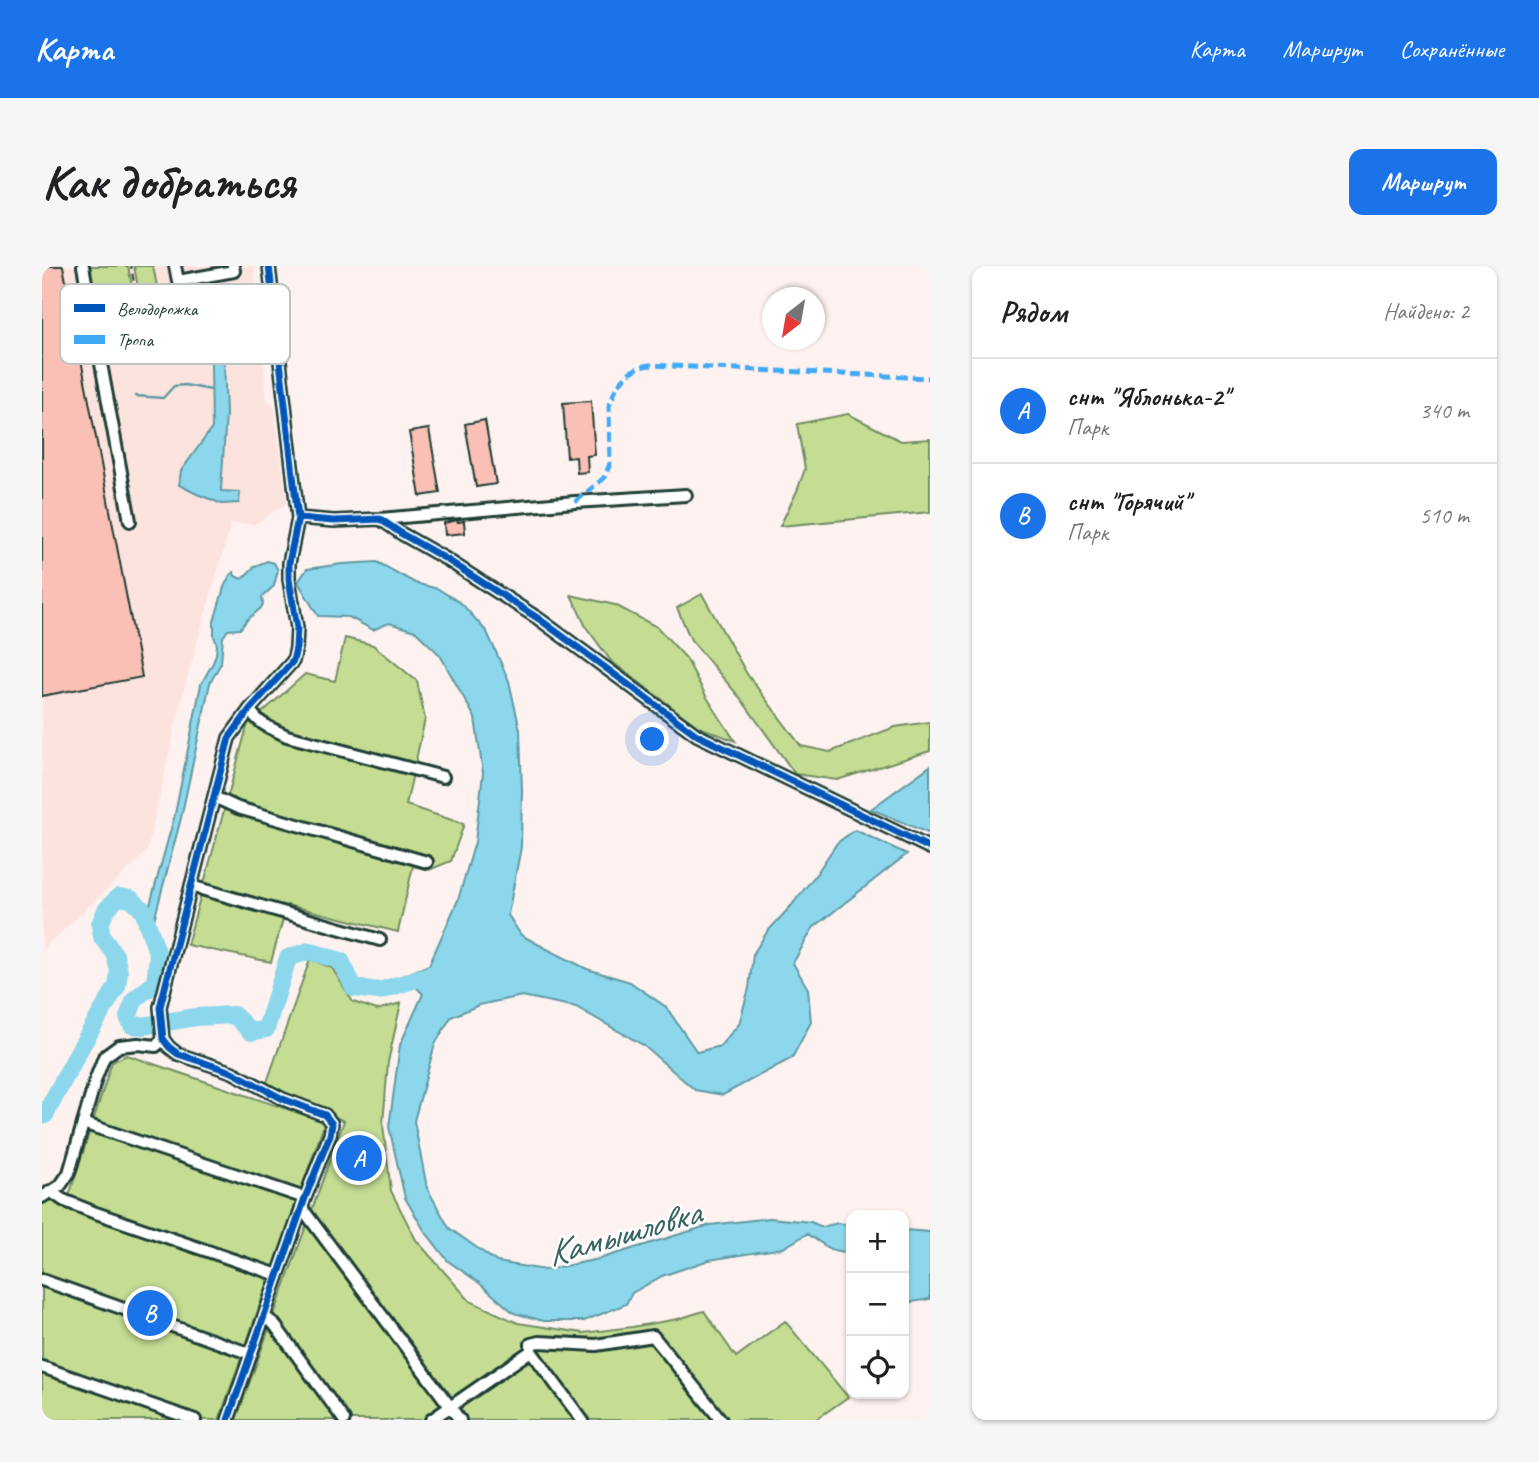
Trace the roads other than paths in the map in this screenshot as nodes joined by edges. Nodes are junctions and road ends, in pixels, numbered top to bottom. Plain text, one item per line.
1 (83, 266) edge
2 (175, 266) edge
3 (233, 266) edge
4 (269, 266) edge
5 (199, 272) edge
6 (86, 284) edge
7 (271, 284) edge
8 (101, 364) edge
9 (280, 364) edge
10 (686, 495) dead end
11 (298, 518) junction
12 (380, 519) junction
13 (130, 521) dead end
14 (250, 709) junction
15 (443, 777) dead end
16 (214, 797) junction
17 (930, 848) edge
18 (427, 863) dead end
19 (191, 886) junction
20 (380, 940) dead end
21 (163, 1039) junction
22 (83, 1122) junction
23 (46, 1194) edge
24 (303, 1203) junction
25 (278, 1275) junction
26 (42, 1280) edge
27 (264, 1316) junction
28 (531, 1351) junction
29 (251, 1354) junction
30 (42, 1367) edge
31 (450, 1407) junction
32 (195, 1420) edge
33 (228, 1420) edge
34 (344, 1420) edge
35 (431, 1420) edge
36 (460, 1420) edge
37 (582, 1420) edge
38 (721, 1420) edge

1 - 6 street
2 - 5 street
3 - 5 street
4 - 7 street
8 - 13 street
9 - 11 street
10 - 12 street
11 - 12 street
11 - 14 street
12 - 17 street
14 - 15 street
14 - 16 street
16 - 18 street
16 - 19 street
19 - 20 street
19 - 21 street
21 - 22 street
21 - 24 street
22 - 23 street
22 - 24 street
23 - 25 street
24 - 25 street
24 - 31 street
25 - 27 street
26 - 29 street
27 - 29 street
27 - 34 street
28 - 31 street
28 - 37 street
28 - 38 street
29 - 33 street
30 - 32 street
31 - 35 street
31 - 36 street

